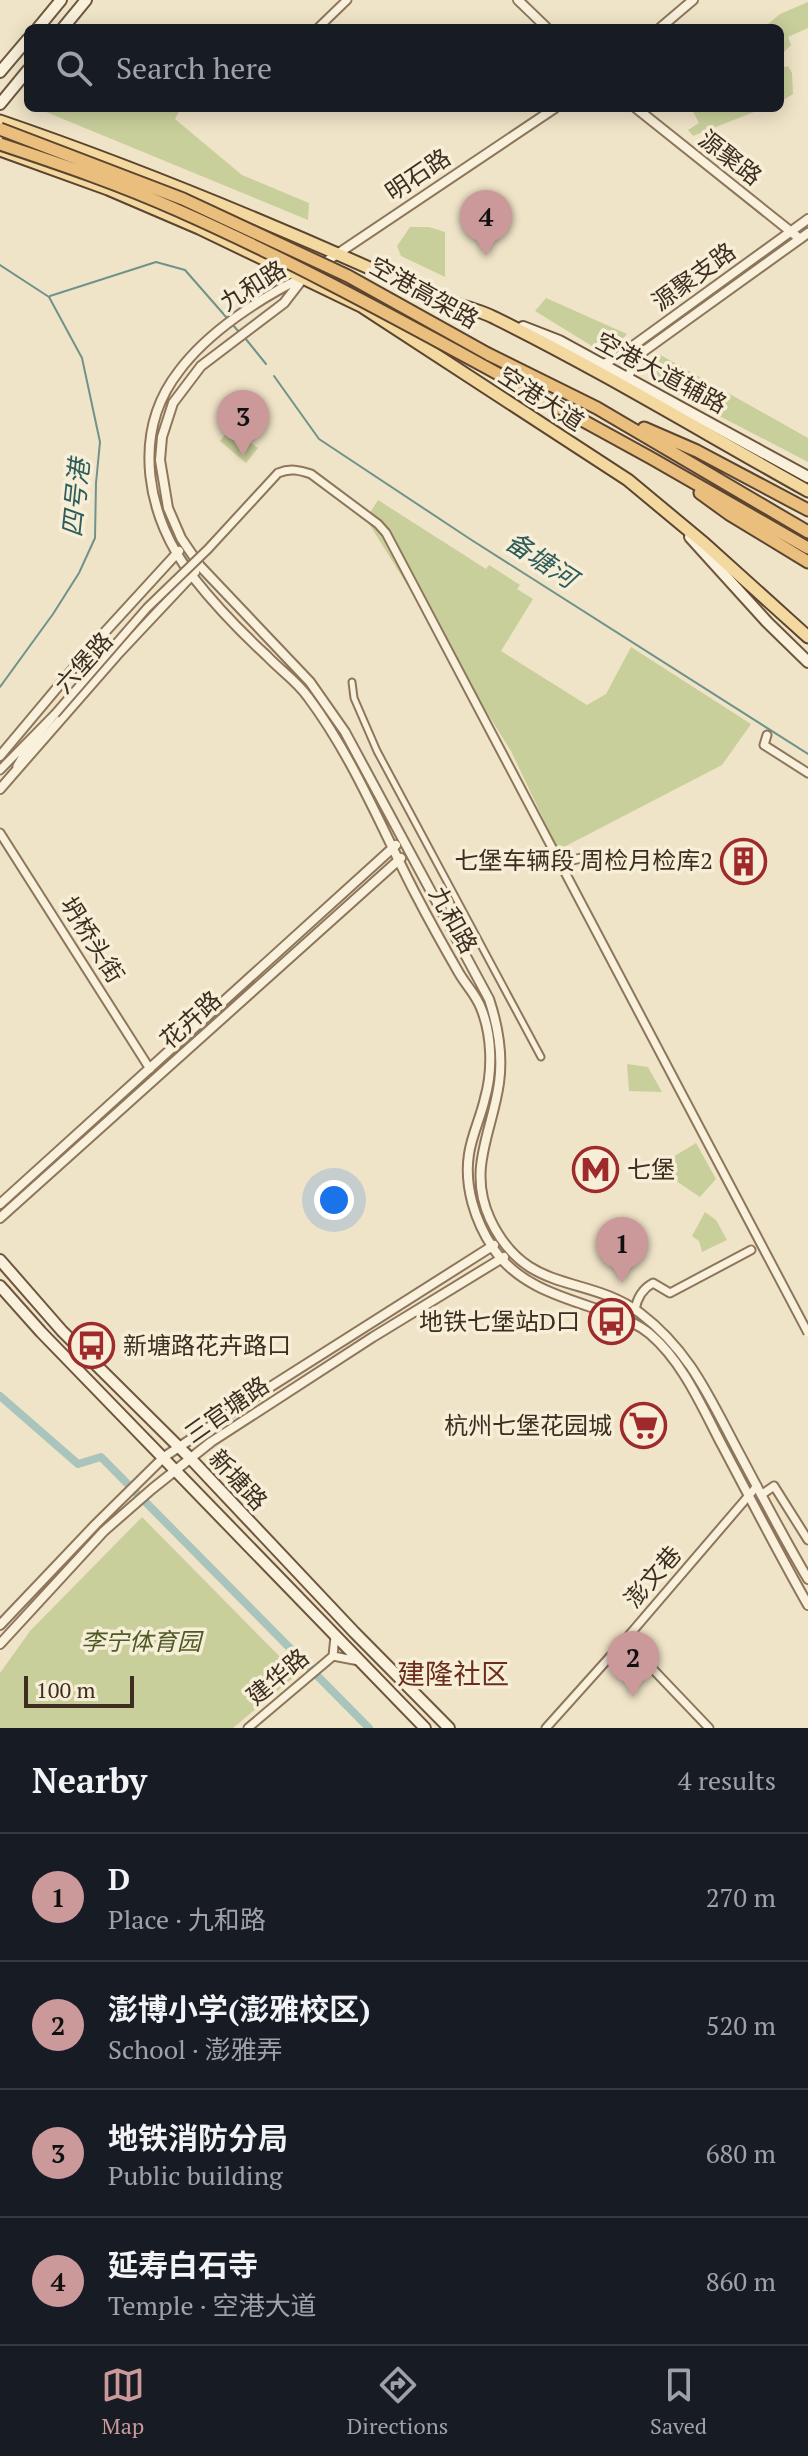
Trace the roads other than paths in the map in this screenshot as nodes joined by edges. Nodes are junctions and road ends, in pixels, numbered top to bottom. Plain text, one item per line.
1 (61, 0) edge
2 (86, 0) edge
3 (347, 0) edge
4 (518, 0) edge
5 (693, 0) edge
6 (41, 24) edge
7 (66, 24) edge
8 (322, 24) edge
9 (543, 24) edge
10 (665, 24) edge
11 (24, 44) edge
12 (0, 72) edge
13 (24, 75) edge
14 (0, 104) edge
15 (549, 112) edge
16 (641, 112) edge
17 (0, 121) edge
18 (0, 129) edge
19 (0, 147) edge
20 (808, 219) edge
21 (791, 231) junction
22 (804, 236) edge
23 (338, 253) junction
24 (303, 277) junction
25 (491, 316) junction
26 (602, 365) junction
27 (627, 379) junction
28 (597, 408) junction
29 (651, 458) junction
30 (808, 477) edge
31 (808, 491) edge
32 (658, 503) junction
33 (808, 510) edge
34 (808, 532) edge
35 (185, 545) junction
36 (808, 548) edge
37 (177, 553) junction
38 (808, 562) edge
39 (200, 566) junction
40 (192, 575) junction
41 (808, 637) edge
42 (808, 662) edge
43 (352, 682) dead end
44 (55, 714) junction
45 (767, 735) dead end
46 (0, 756) edge
47 (0, 770) edge
48 (808, 773) edge
49 (11, 774) junction
50 (0, 789) edge
51 (0, 833) edge
52 (403, 840) junction
53 (393, 848) junction
54 (409, 851) junction
55 (586, 857) dead end
56 (399, 861) junction
57 (559, 863) junction
58 (541, 1057) dead end
59 (150, 1069) junction
60 (0, 1204) edge
61 (0, 1218) edge
62 (502, 1240) junction
63 (492, 1246) junction
64 (751, 1250) dead end
65 (511, 1252) junction
66 (501, 1259) junction
67 (0, 1260) edge
68 (0, 1286) edge
69 (635, 1310) junction
70 (808, 1333) edge
71 (179, 1447) junction
72 (164, 1457) junction
73 (191, 1459) junction
74 (176, 1470) junction
75 (757, 1486) junction
76 (761, 1495) junction
77 (748, 1496) junction
78 (808, 1540) edge
79 (808, 1577) edge
80 (808, 1605) edge
81 (0, 1625) edge
82 (335, 1636) junction
83 (625, 1640) junction
84 (0, 1644) edge
85 (333, 1656) junction
86 (360, 1661) junction
87 (248, 1728) edge
88 (425, 1728) edge
89 (449, 1728) edge
90 (546, 1728) edge
91 (709, 1728) edge

1 - 6 main road
2 - 7 main road
3 - 8 street
4 - 9 street
5 - 10 street
11 - 12 main road
13 - 14 main road
15 - 23 street, 明石路
16 - 21 street, 源聚路
17 - 23 main road, 空港大道
18 - 28 highway, 空港高架路, bridge
19 - 24 main road, 空港大道
19 - 29 highway, 空港高架路, bridge
20 - 21 street, 源聚支路
21 - 22 street, 源聚路
21 - 26 street, 源聚支路
22 - 27 street, 源聚支路
23 - 24 street, 明石路
23 - 25 main road, 空港大道
24 - 32 main road, 空港大道
24 - 35 street, 九和路
24 - 37 street, 九和路
25 - 26 main road, 空港大道辅路
25 - 31 main road, 空港大道
26 - 27 main road, 空港大道辅路
27 - 30 main road, 空港大道辅路
28 - 33 highway
28 - 34 highway, 空港高架路
29 - 36 highway, 空港高架路
29 - 38 highway
32 - 41 main road, 空港大道
32 - 42 main road
35 - 37 street, 六堡路
35 - 39 street, 九和路
37 - 40 street, 九和路
37 - 46 street, 六堡路
39 - 40 street, 六堡路
39 - 52 street, 九和路
40 - 49 street, 六堡路
40 - 53 street, 九和路
43 - 58 street
44 - 47 street
44 - 49 street
44 - 57 street, bridge
45 - 48 street
49 - 50 street, 六堡路
51 - 59 street, 坍桥头街
52 - 53 street, 花卉路
52 - 54 street, 九和路
53 - 56 street, 九和路
53 - 59 street, 花卉路
54 - 56 street, 花卉路
54 - 62 street, 九和路
55 - 57 street
56 - 61 street, 花卉路
56 - 63 street, 九和路
57 - 70 street, bridge
59 - 60 street, 花卉路
62 - 63 street, 三官塘路
62 - 65 street, 九和路
63 - 66 street, 九和路
63 - 71 street, 三官塘路
64 - 69 street
65 - 66 street, 三官塘路
65 - 69 street, 九和路
66 - 73 street, 三官塘路
66 - 77 street, 九和路
67 - 71 main road, 新塘路
68 - 72 main road, 新塘路
69 - 75 street, 九和路
71 - 72 street, 三官塘路
71 - 73 main road, 新塘路
72 - 74 main road, 新塘路
72 - 81 street, 三官塘路
73 - 74 street, 三官塘路
73 - 89 main road, 新塘路
74 - 82 main road, 新塘路
74 - 84 street, 三官塘路
75 - 76 street, 九和路
75 - 77 street, 澎文巷
76 - 78 street
76 - 79 street, 九和路
77 - 80 street, 九和路
77 - 83 street, 澎文巷
82 - 85 street, 建华路
82 - 86 main road, 新塘路
83 - 90 street, 澎文巷
83 - 91 street
85 - 86 street, 建华路
85 - 87 street, 建华路
86 - 88 main road, 新塘路

